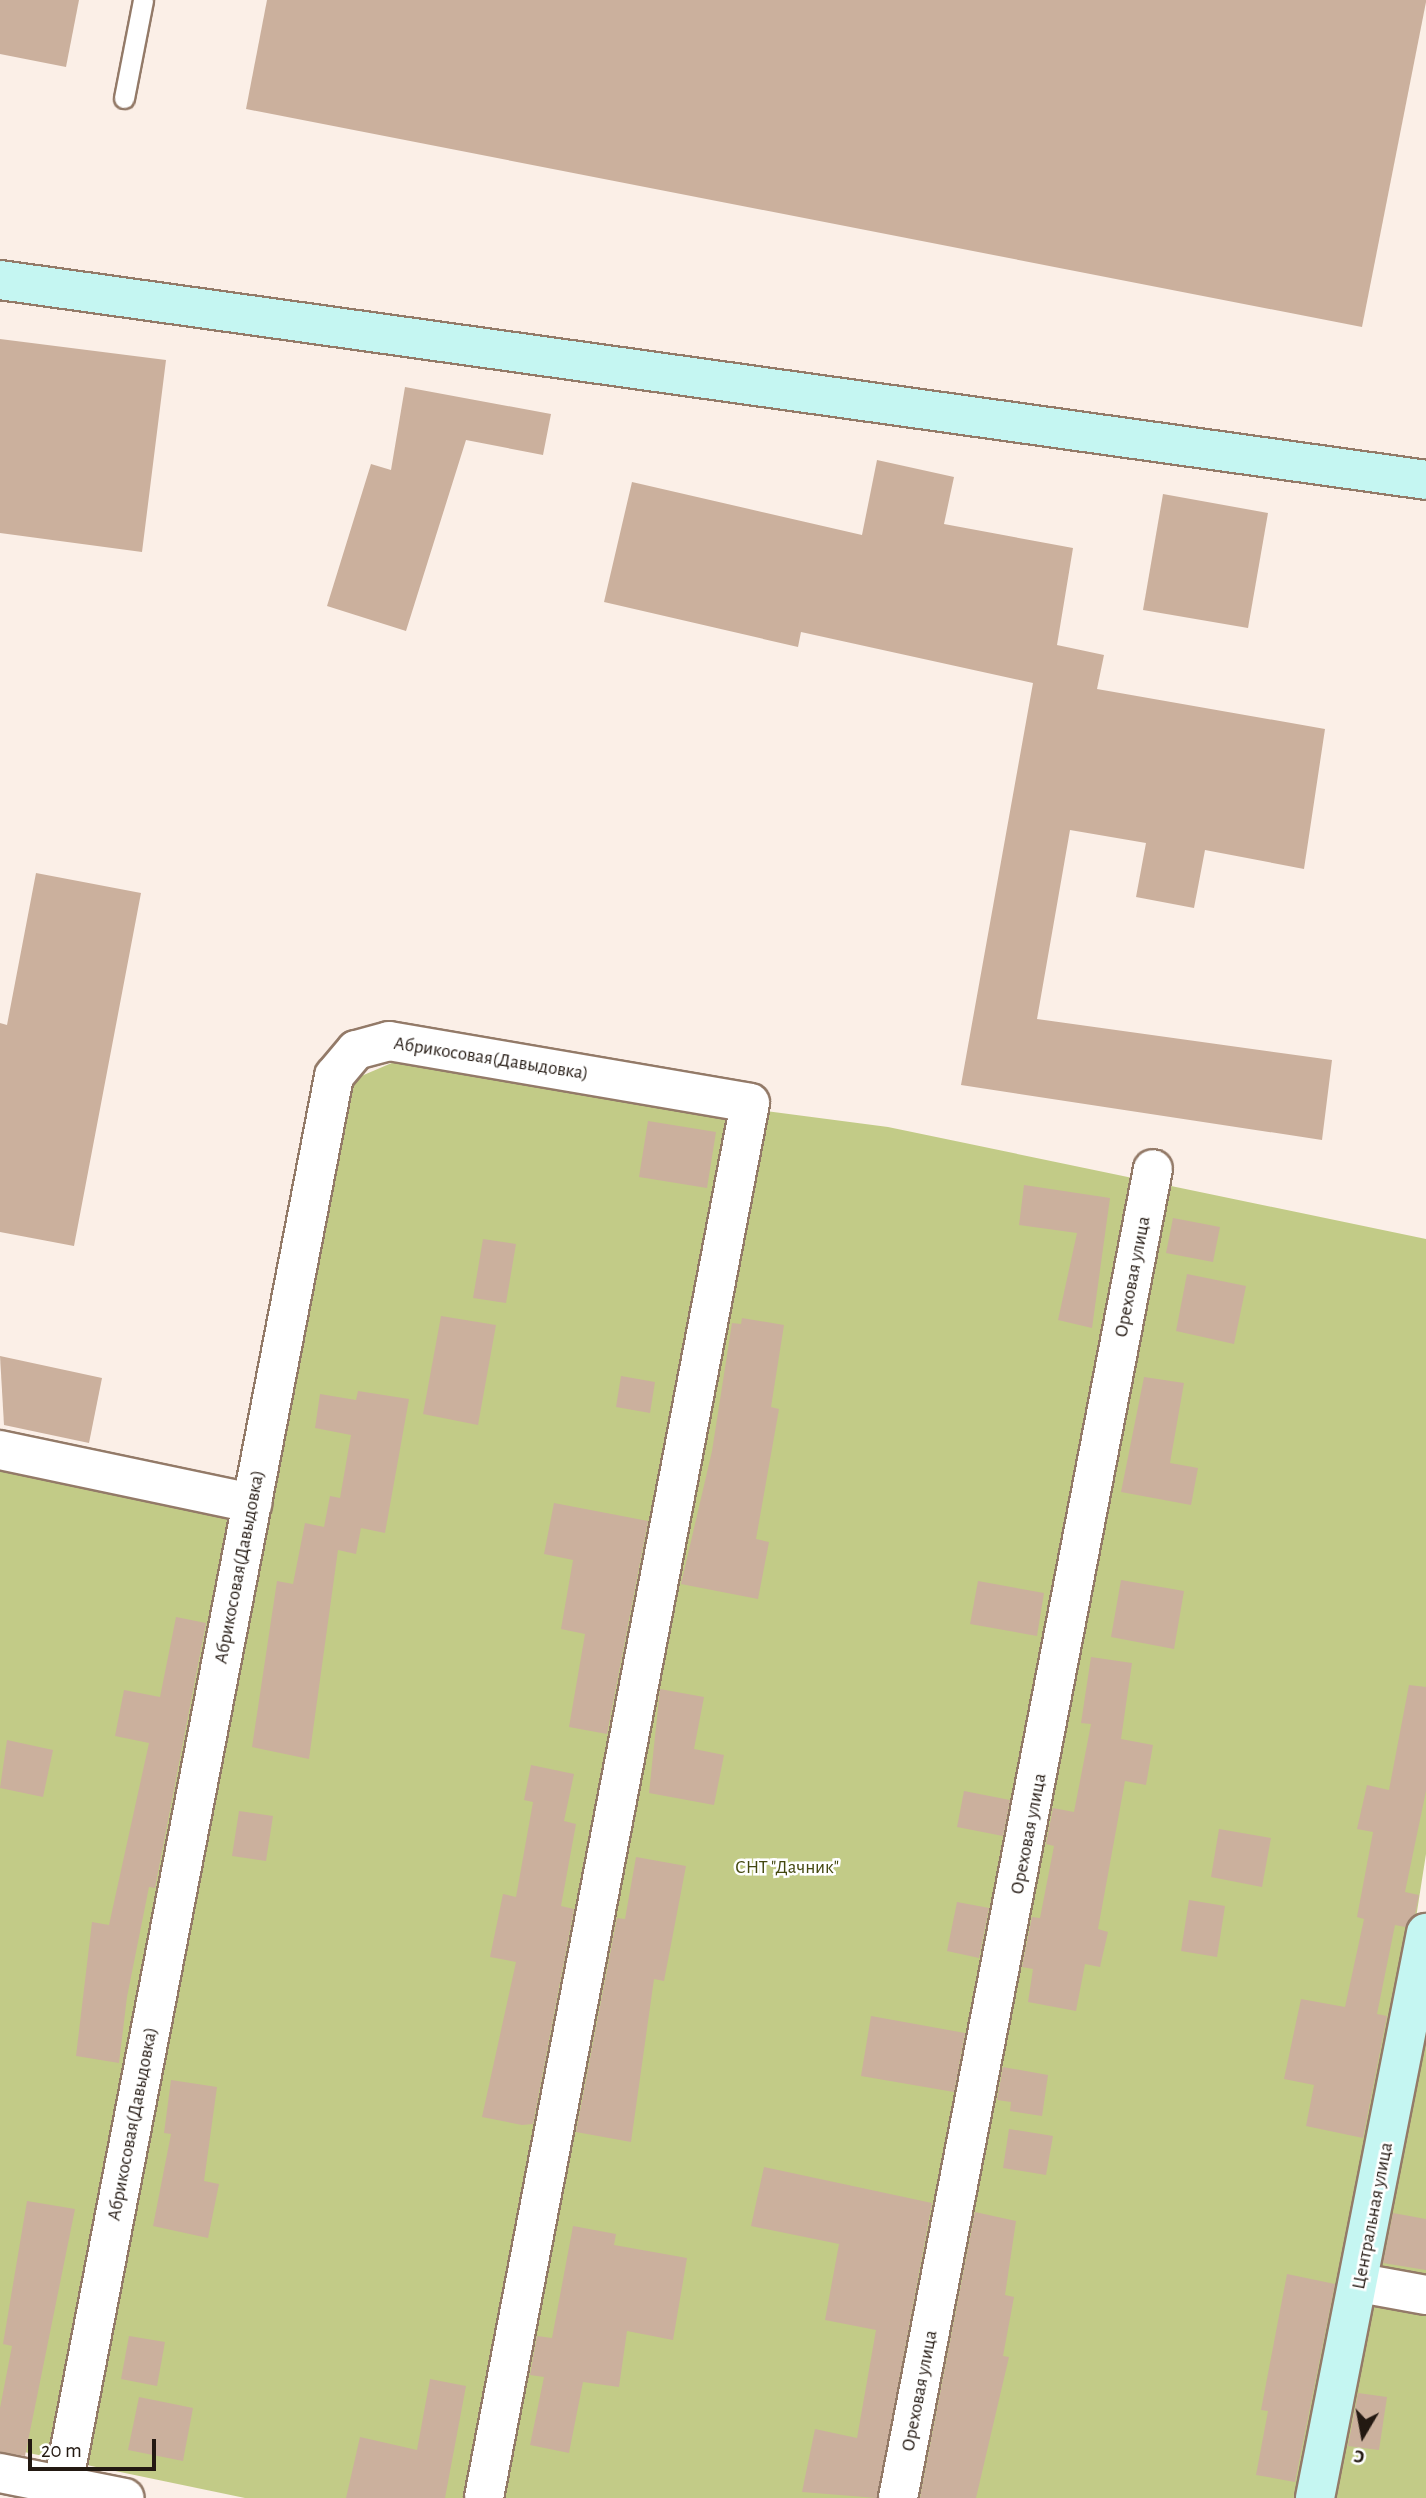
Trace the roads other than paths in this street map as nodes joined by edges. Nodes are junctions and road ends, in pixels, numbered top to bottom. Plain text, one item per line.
1 (143, 0) edge
2 (124, 98) dead end
3 (0, 280) edge
4 (1426, 480) edge
5 (1153, 1170) dead end
6 (0, 1450) edge
7 (252, 1503) junction
8 (1426, 1933) edge
9 (1360, 2283) junction
10 (1426, 2295) edge
11 (0, 2473) edge
12 (63, 2485) junction
13 (125, 2498) edge
14 (484, 2498) edge
15 (898, 2498) edge
16 (1315, 2498) edge

1 - 2 lane
3 - 4 street
5 - 15 street, Ореховая улица
6 - 7 street
7 - 12 street, Абрикосовая(Давыдовка)
7 - 14 street, Абрикосовая(Давыдовка)
8 - 9 street, Центральная улица
9 - 10 street
9 - 16 street, Центральная улица
11 - 12 street
12 - 13 street

